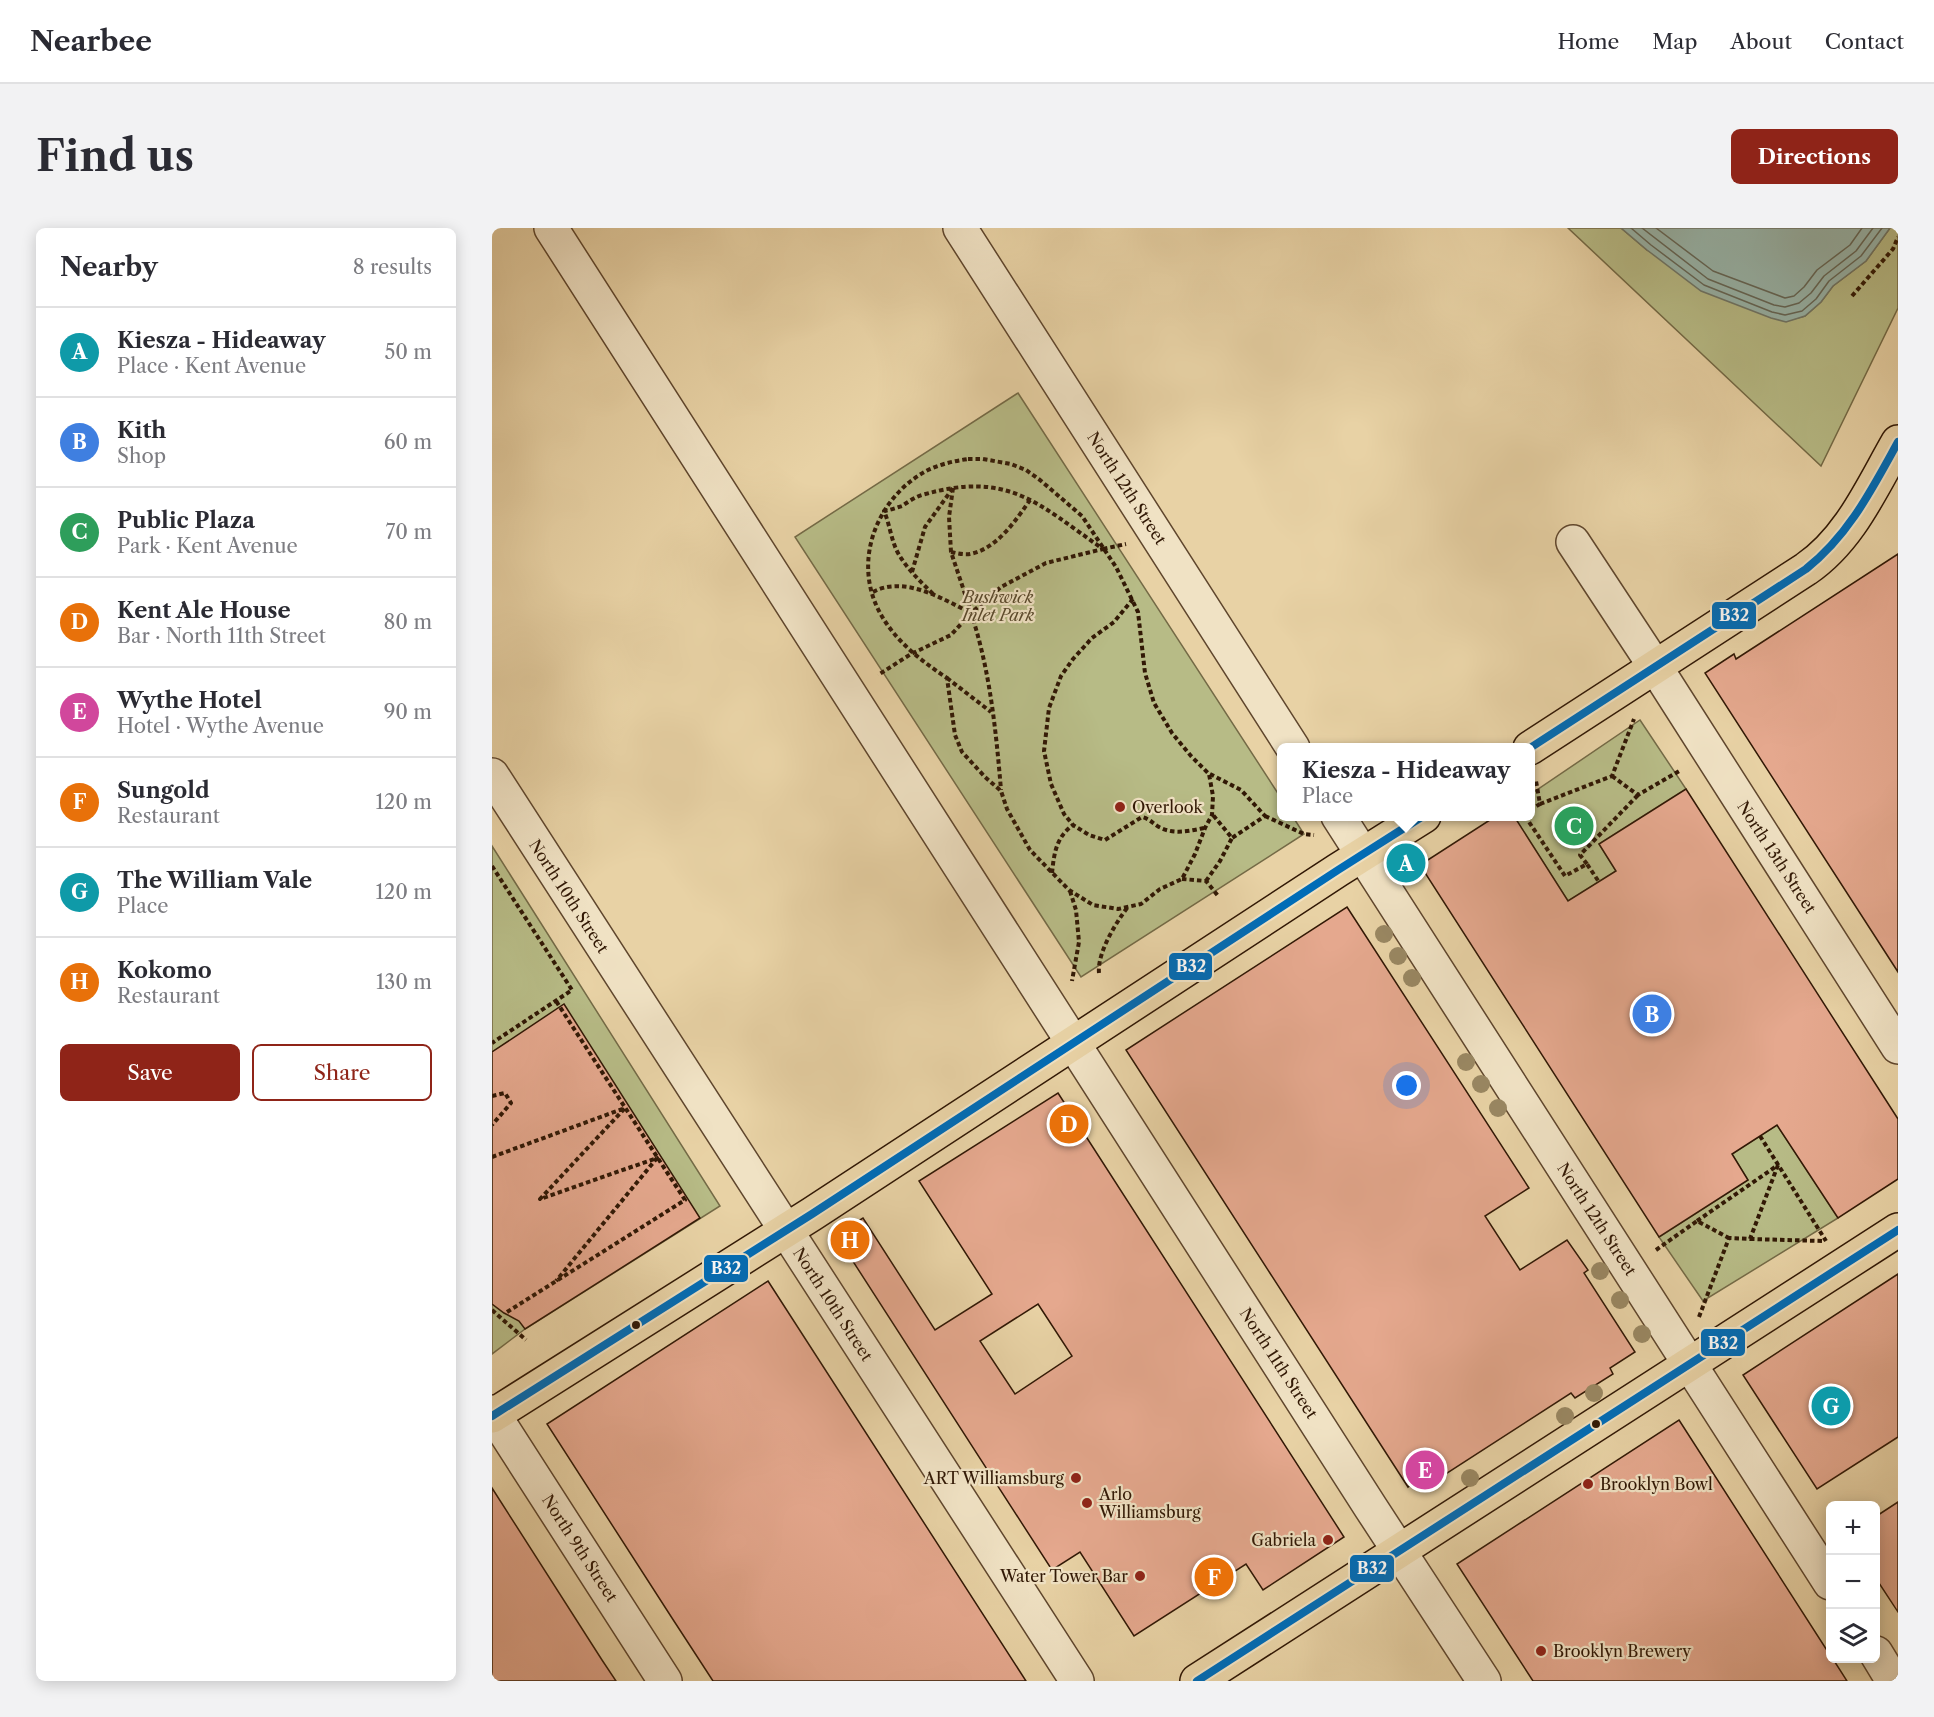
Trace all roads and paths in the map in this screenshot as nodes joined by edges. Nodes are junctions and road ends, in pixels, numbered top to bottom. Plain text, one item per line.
1 (550, 228) edge
2 (960, 228) edge
3 (1898, 237) edge
4 (1852, 296) dead end
5 (1898, 442) edge
6 (953, 488) junction
7 (1030, 500) junction
8 (884, 512) junction
9 (1573, 542) dead end
10 (1129, 543) dead end
11 (1103, 549) junction
12 (951, 552) junction
13 (912, 572) junction
14 (873, 592) junction
15 (933, 594) junction
16 (1132, 599) junction
17 (971, 614) junction
18 (914, 653) junction
19 (1656, 668) junction
20 (878, 675) dead end
21 (947, 678) junction
22 (993, 713) junction
23 (1634, 719) dead end
24 (1290, 743) edge
25 (1535, 745) edge
26 (1682, 770) dead end
27 (1209, 774) junction
28 (492, 775) edge
29 (1612, 776) junction
30 (1536, 781) dead end
31 (1001, 791) junction
32 (1638, 795) junction
33 (1540, 804) junction
34 (1535, 807) edge
35 (1212, 815) junction
36 (1265, 816) junction
37 (1416, 821) edge
38 (1528, 821) edge
39 (1073, 825) junction
40 (1327, 826) edge
41 (1205, 828) junction
42 (1232, 838) junction
43 (1363, 855) junction
44 (1587, 864) junction
45 (492, 866) edge
46 (1052, 873) junction
47 (1182, 879) junction
48 (1206, 881) junction
49 (1599, 882) dead end
50 (1069, 890) junction
51 (1219, 897) dead end
52 (1127, 907) junction
53 (1100, 974) dead end
54 (1072, 981) dead end
55 (556, 1001) junction
56 (492, 1043) edge
57 (1074, 1044) junction
58 (1898, 1047) edge
59 (492, 1096) edge
60 (625, 1108) junction
61 (492, 1125) edge
62 (1760, 1136) dead end
63 (492, 1157) edge
64 (657, 1158) junction
65 (1778, 1165) junction
66 (1697, 1221) junction
67 (1898, 1230) edge
68 (786, 1231) junction
69 (1729, 1238) junction
70 (1750, 1239) junction
71 (1656, 1250) dead end
72 (556, 1281) junction
73 (492, 1310) edge
74 (507, 1312) dead end
75 (1699, 1317) dead end
76 (526, 1340) dead end
77 (1690, 1364) junction
78 (493, 1414) edge
79 (1399, 1551) junction
80 (1826, 1577) edge
81 (1880, 1661) edge
82 (665, 1681) edge
83 (1077, 1681) edge
84 (1197, 1681) edge
85 (1484, 1681) edge
86 (1893, 1681) edge

1 - 57 street, North 11th Street
2 - 24 street, North 12th Street
3 - 4 path
5 - 19 main road
6 - 7 path
6 - 8 path
6 - 12 path
6 - 13 path
7 - 11 path
7 - 12 path
8 - 11 path
8 - 13 path
8 - 14 path
9 - 19 street, North 13th Street
10 - 11 path
11 - 16 path
11 - 17 path
12 - 17 path
13 - 15 path
14 - 15 path
14 - 18 path
15 - 17 path
16 - 27 path
16 - 39 path
17 - 18 path
17 - 22 path
18 - 20 path
18 - 21 path
19 - 25 main road
19 - 58 street, North 13th Street
21 - 22 path
21 - 31 path
22 - 31 path
23 - 29 path
26 - 32 path
27 - 35 path
27 - 36 path
28 - 68 street, North 10th Street
29 - 32 path
29 - 33 path
30 - 33 path
31 - 46 path
32 - 44 path
33 - 34 path
35 - 41 path
35 - 42 path
36 - 40 path
36 - 42 path
37 - 43 main road
38 - 44 path
39 - 41 path
39 - 46 path
40 - 43 street, North 12th Street
41 - 47 path
42 - 48 path
43 - 57 main road
43 - 77 street, North 12th Street
44 - 49 path
45 - 55 path
46 - 50 path
47 - 48 path
47 - 52 path
48 - 51 path
50 - 52 path
50 - 54 path
52 - 53 path
55 - 56 path
55 - 60 path
57 - 68 main road
57 - 79 street, North 11th Street
59 - 61 path
60 - 63 path
60 - 64 path
60 - 64 path
62 - 65 path
64 - 72 path
64 - 72 path
65 - 66 path
65 - 70 path
65 - 70 path
66 - 69 path
66 - 71 path
67 - 77 main road
68 - 78 main road
68 - 83 street, North 10th Street
69 - 70 path
69 - 75 path
72 - 74 path
73 - 76 path
77 - 79 main road
77 - 80 street, North 12th Street
78 - 82 street, North 9th Street
79 - 84 main road
79 - 85 street, North 11th Street
81 - 86 street

